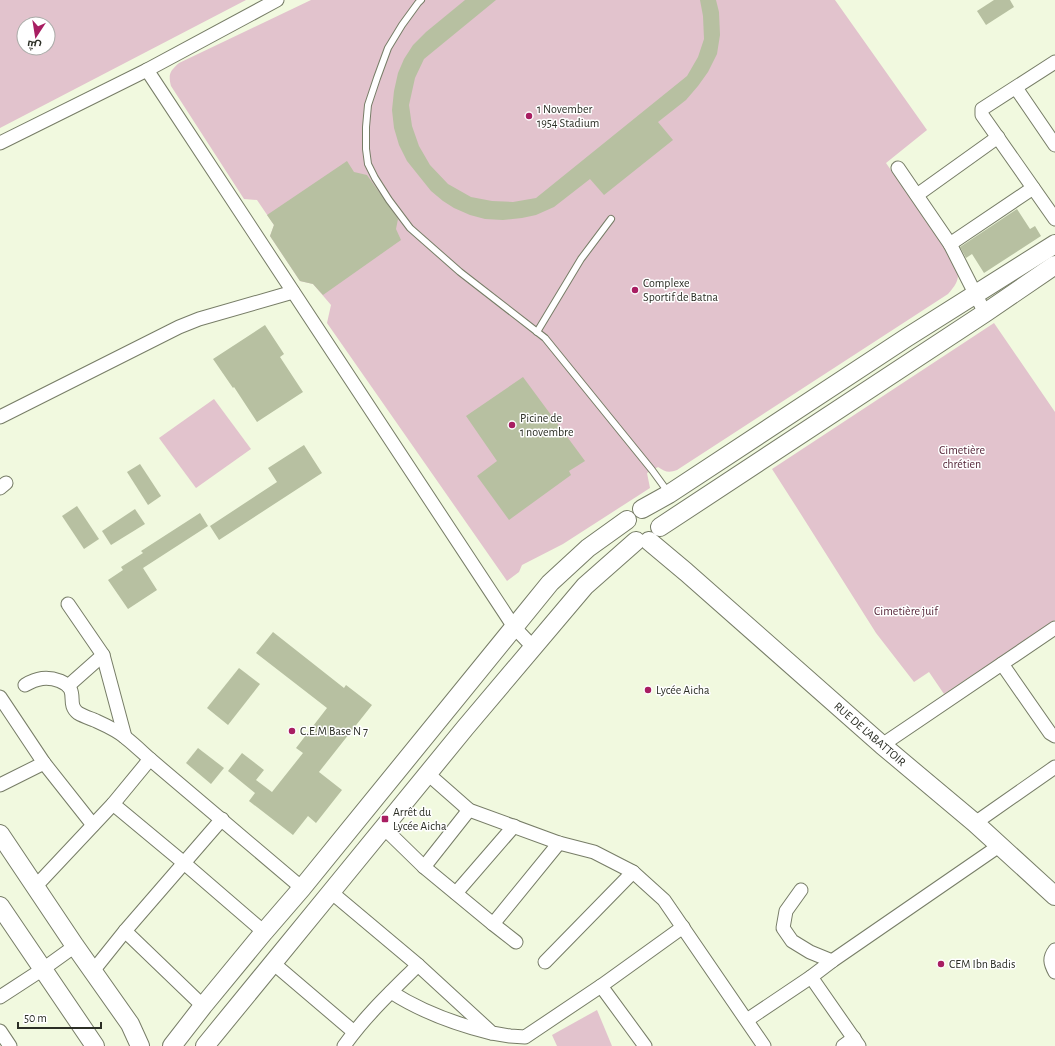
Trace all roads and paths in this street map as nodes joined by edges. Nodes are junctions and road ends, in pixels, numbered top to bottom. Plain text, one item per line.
1 (277, 0) edge
2 (422, 0) edge
3 (1054, 66) edge
4 (147, 70) junction
5 (1016, 88) junction
6 (998, 137) junction
7 (0, 143) edge
8 (1055, 145) edge
9 (898, 168) dead end
10 (1033, 188) junction
11 (917, 194) junction
12 (611, 219) dead end
13 (1055, 220) edge
14 (950, 244) junction
15 (1055, 244) edge
16 (1055, 265) edge
17 (293, 292) junction
18 (975, 294) junction
19 (985, 313) junction
20 (537, 332) junction
21 (0, 417) edge
22 (669, 494) junction
23 (642, 509) junction
24 (628, 520) junction
25 (648, 536) junction
26 (68, 604) dead end
27 (514, 627) junction
28 (1055, 628) edge
29 (534, 648) junction
30 (103, 655) junction
31 (1002, 664) junction
32 (25, 685) dead end
33 (68, 686) junction
34 (0, 697) edge
35 (1055, 736) edge
36 (125, 737) junction
37 (882, 745) junction
38 (150, 759) junction
39 (44, 763) junction
40 (1055, 767) edge
41 (428, 774) junction
42 (0, 785) edge
43 (112, 804) junction
44 (468, 810) junction
45 (222, 819) junction
46 (975, 823) junction
47 (93, 825) junction
48 (514, 826) junction
49 (384, 828) junction
50 (0, 834) edge
51 (559, 843) junction
52 (999, 846) junction
53 (184, 863) junction
54 (424, 866) junction
55 (633, 872) junction
56 (35, 887) junction
57 (302, 888) junction
58 (801, 890) dead end
59 (330, 892) junction
60 (456, 893) junction
61 (1055, 896) edge
62 (0, 906) edge
63 (493, 924) junction
64 (683, 927) junction
65 (125, 931) junction
66 (264, 932) junction
67 (516, 942) dead end
68 (75, 946) junction
69 (1055, 950) edge
70 (832, 961) junction
71 (545, 962) dead end
72 (273, 963) junction
73 (418, 965) junction
74 (43, 969) junction
75 (93, 971) junction
76 (1055, 972) edge
77 (811, 977) junction
78 (601, 986) junction
79 (391, 992) junction
80 (0, 997) edge
81 (203, 1006) junction
82 (747, 1020) junction
83 (0, 1031) edge
84 (354, 1032) junction
85 (492, 1033) junction
86 (525, 1042) edge
87 (856, 1042) edge
88 (10, 1046) edge
89 (95, 1046) edge
90 (140, 1046) edge
91 (172, 1046) edge
92 (205, 1046) edge
93 (344, 1046) edge
94 (645, 1046) edge
95 (764, 1046) edge
96 (843, 1046) edge

1 - 4 street
2 - 20 lane
3 - 5 street
4 - 7 street
4 - 17 street
5 - 6 street
5 - 8 street
6 - 10 street
6 - 11 street
9 - 11 street
10 - 13 street
10 - 14 street
11 - 14 street
12 - 20 lane
14 - 18 street
15 - 18 street
16 - 19 street
17 - 21 street
17 - 27 street
18 - 19 street
18 - 22 street
19 - 25 street
20 - 22 lane
22 - 23 street
23 - 24 street
23 - 25 street
24 - 25 street
24 - 27 street
25 - 29 street
25 - 37 street, RUE DE L'ABATTOIR
26 - 30 street
27 - 29 street
27 - 57 street
28 - 31 street
29 - 41 street
30 - 33 street
30 - 36 street
31 - 35 street
31 - 37 street
32 - 33 street
33 - 36 street
34 - 39 street
36 - 38 street
37 - 46 street, RUE DE L'ABATTOIR
38 - 43 street
38 - 45 street
39 - 42 street
39 - 47 street
40 - 46 street
41 - 44 street
41 - 49 street
43 - 47 street
43 - 53 street
44 - 48 street
44 - 54 street
45 - 53 street
45 - 57 street
46 - 52 street, RUE DE L'ABATTOIR
47 - 56 street
48 - 51 street
48 - 60 street
49 - 54 street
49 - 59 street
50 - 56 street
51 - 55 street
51 - 63 street
52 - 61 street, RUE DE L'ABATTOIR
52 - 70 street
53 - 65 street
53 - 66 street
54 - 60 street
55 - 64 street
55 - 71 street
56 - 68 street
57 - 66 street
58 - 70 street
59 - 72 street
59 - 73 street
60 - 63 street
62 - 74 street
63 - 67 street
64 - 78 street
64 - 82 street
65 - 75 street
65 - 81 street
66 - 81 street
68 - 74 street
68 - 75 street
69 - 76 street
70 - 77 street
72 - 84 street
72 - 92 street
73 - 79 street
73 - 85 street
74 - 80 street
74 - 89 street
75 - 90 street
77 - 82 street
77 - 87 street
78 - 86 street
78 - 94 street
79 - 84 street
79 - 85 street
81 - 91 street
82 - 95 street
83 - 88 street
84 - 93 street
85 - 86 street
87 - 96 street

